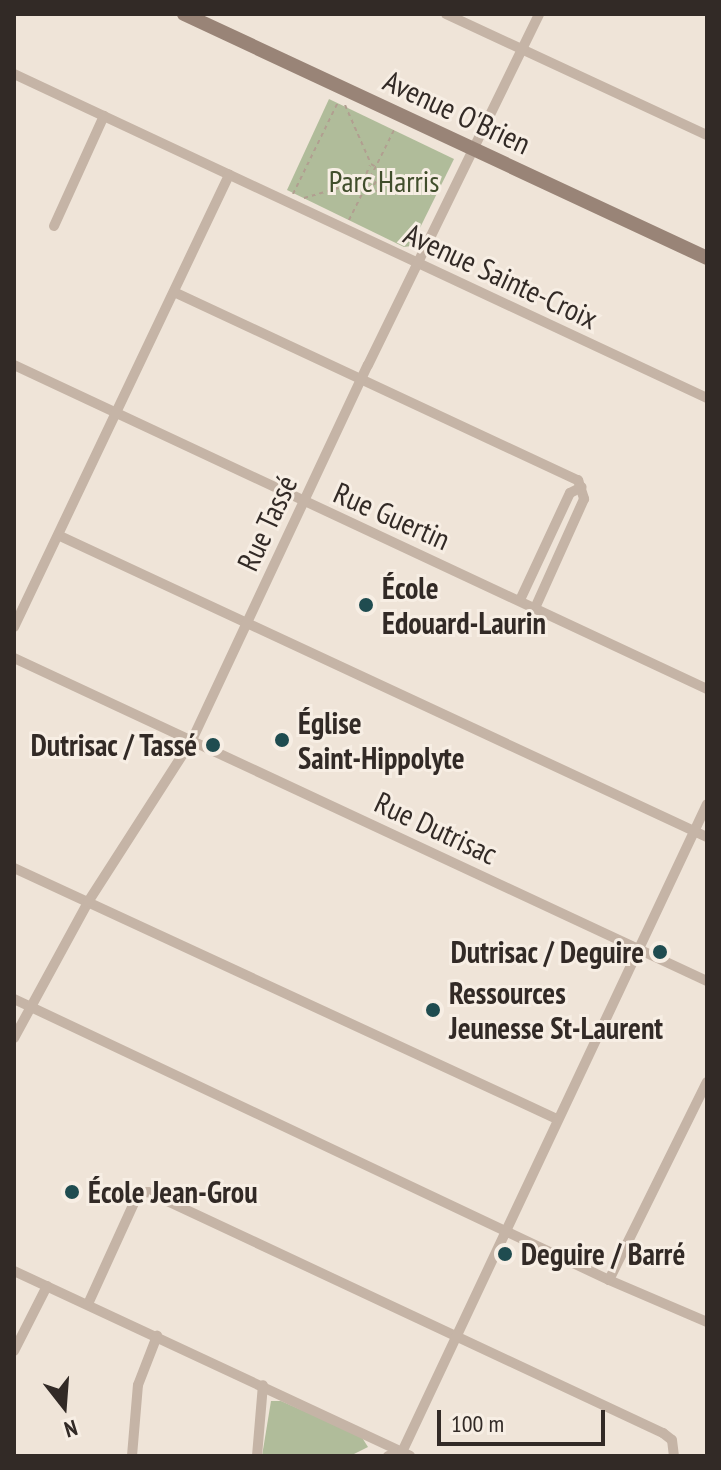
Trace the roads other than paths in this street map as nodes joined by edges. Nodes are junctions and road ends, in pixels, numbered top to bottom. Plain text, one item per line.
1 (184, 14) edge
2 (446, 14) edge
3 (539, 14) edge
4 (523, 50) junction
5 (14, 74) edge
6 (104, 116) junction
7 (707, 135) edge
8 (476, 150) junction
9 (229, 175) junction
10 (54, 226) dead end
11 (707, 258) edge
12 (417, 263) junction
13 (174, 292) junction
14 (14, 365) edge
15 (361, 379) junction
16 (707, 398) edge
17 (116, 415) junction
18 (582, 487) junction
19 (303, 502) junction
20 (60, 536) junction
21 (547, 544) junction
22 (560, 550) junction
23 (520, 600) junction
24 (535, 608) junction
25 (248, 620) junction
26 (14, 627) edge
27 (14, 658) edge
28 (707, 689) edge
29 (192, 740) junction
30 (707, 804) edge
31 (694, 831) junction
32 (707, 837) edge
33 (14, 868) edge
34 (88, 902) junction
35 (637, 948) junction
36 (707, 981) edge
37 (14, 999) edge
38 (31, 1007) junction
39 (14, 1038) edge
40 (707, 1082) edge
41 (557, 1119) junction
42 (505, 1231) junction
43 (14, 1271) edge
44 (609, 1280) junction
45 (47, 1286) junction
46 (88, 1304) junction
47 (707, 1322) edge
48 (157, 1336) junction
49 (455, 1337) junction
50 (14, 1351) edge
51 (263, 1385) junction
52 (406, 1454) edge
53 (132, 1456) edge
54 (257, 1456) edge
55 (388, 1456) edge
56 (674, 1456) edge

1 - 8 street, Avenue O'Brien
2 - 4 street
3 - 4 street, Rue Tassé
4 - 7 street
4 - 8 street, Rue Tassé
5 - 6 street, Avenue Sainte-Croix
6 - 9 street, Avenue Sainte-Croix
6 - 10 street
8 - 11 street, Avenue O'Brien
8 - 12 street, Rue Tassé
9 - 12 street, Avenue Sainte-Croix
9 - 13 street
12 - 15 street, Rue Tassé
12 - 16 street, Avenue Sainte-Croix
13 - 15 street
13 - 17 street
14 - 17 street, Rue Guertin
15 - 18 street
15 - 19 street, Rue Tassé
17 - 19 street, Rue Guertin
17 - 20 street
18 - 21 street
18 - 22 street
19 - 23 street, Rue Guertin
19 - 25 street, Rue Tassé
20 - 25 street
20 - 26 street
21 - 22 street
21 - 23 street
22 - 24 street
23 - 24 street, Rue Guertin
24 - 28 street, Rue Guertin
25 - 29 street, Rue Tassé
25 - 31 street
27 - 29 street, Rue Dutrisac
29 - 34 street, Rue Tassé
29 - 35 street, Rue Dutrisac
30 - 31 street
31 - 32 street
31 - 35 street
33 - 34 street
34 - 38 street, Rue Tassé
34 - 41 street
35 - 36 street, Rue Dutrisac
35 - 41 street
37 - 38 street
38 - 39 street, Rue Tassé
38 - 42 street
40 - 44 street
41 - 42 street
42 - 44 street
42 - 49 street
43 - 45 street
44 - 47 street
45 - 46 street
45 - 50 street
46 - 48 street
46 - 49 street
48 - 51 street
48 - 53 street
49 - 52 street
49 - 56 street
51 - 52 street
51 - 54 street
52 - 55 street

